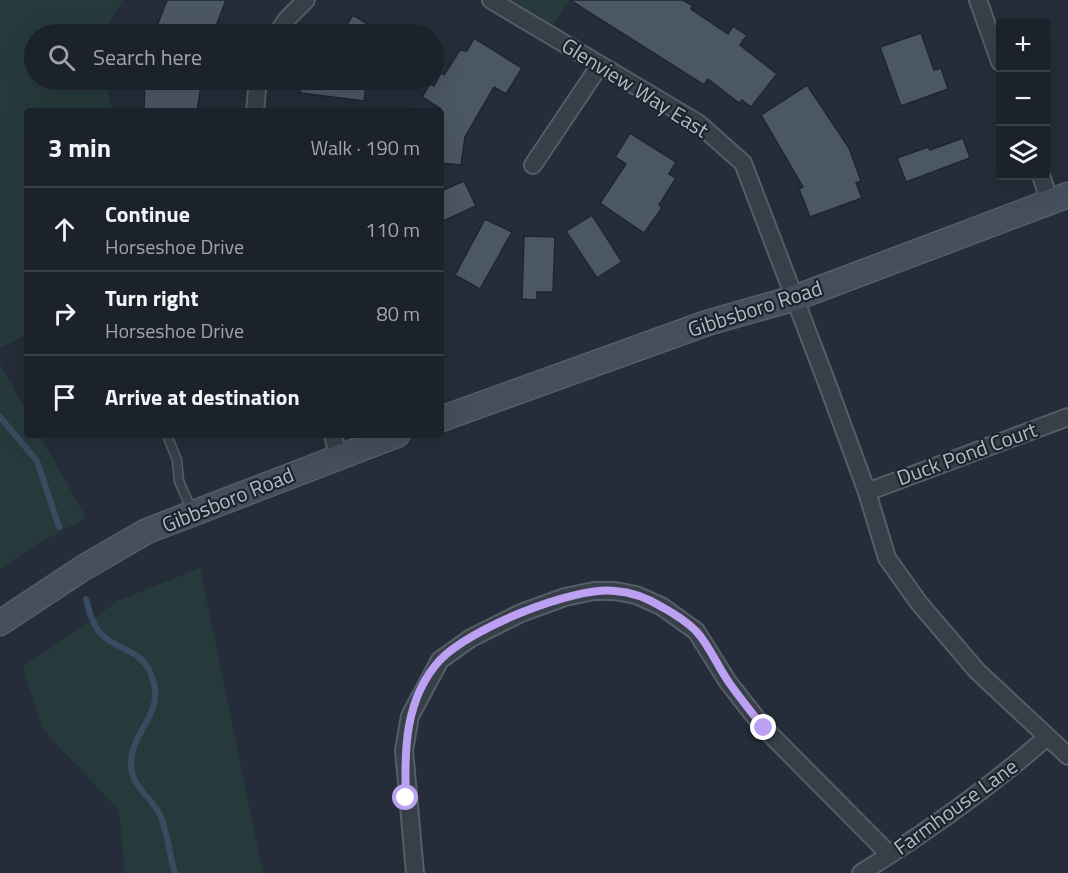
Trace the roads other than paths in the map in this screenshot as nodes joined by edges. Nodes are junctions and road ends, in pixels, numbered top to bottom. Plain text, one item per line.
1 (306, 0) edge
2 (491, 0) edge
3 (978, 0) edge
4 (284, 24) edge
5 (996, 51) edge
6 (600, 65) junction
7 (257, 90) edge
8 (255, 108) edge
9 (533, 165) dead end
10 (1044, 180) edge
11 (1059, 198) edge
12 (795, 298) junction
13 (1068, 417) edge
14 (444, 418) edge
15 (168, 438) edge
16 (380, 438) edge
17 (335, 446) edge
18 (867, 492) junction
19 (194, 513) junction
20 (0, 623) edge
21 (1047, 737) junction
22 (1068, 756) edge
23 (890, 855) junction
24 (415, 873) edge
25 (861, 873) edge

1 - 4 street
2 - 6 street, Glenview Way East
3 - 5 street
6 - 9 street
6 - 12 street, Glenview Way East
7 - 8 street
10 - 11 street
11 - 12 street, Gibbsboro Road
12 - 14 street, Gibbsboro Road
12 - 18 street, Glenview Way East
13 - 18 street, Duck Pond Court
15 - 19 lane
16 - 17 street, Gibbsboro Road
17 - 19 street, Gibbsboro Road
18 - 21 street, Glenview Way East
19 - 20 street, Gibbsboro Road
21 - 22 street, Glenview Way East
21 - 23 street, Farmhouse Lane
23 - 24 street
23 - 25 street, Farmhouse Lane

